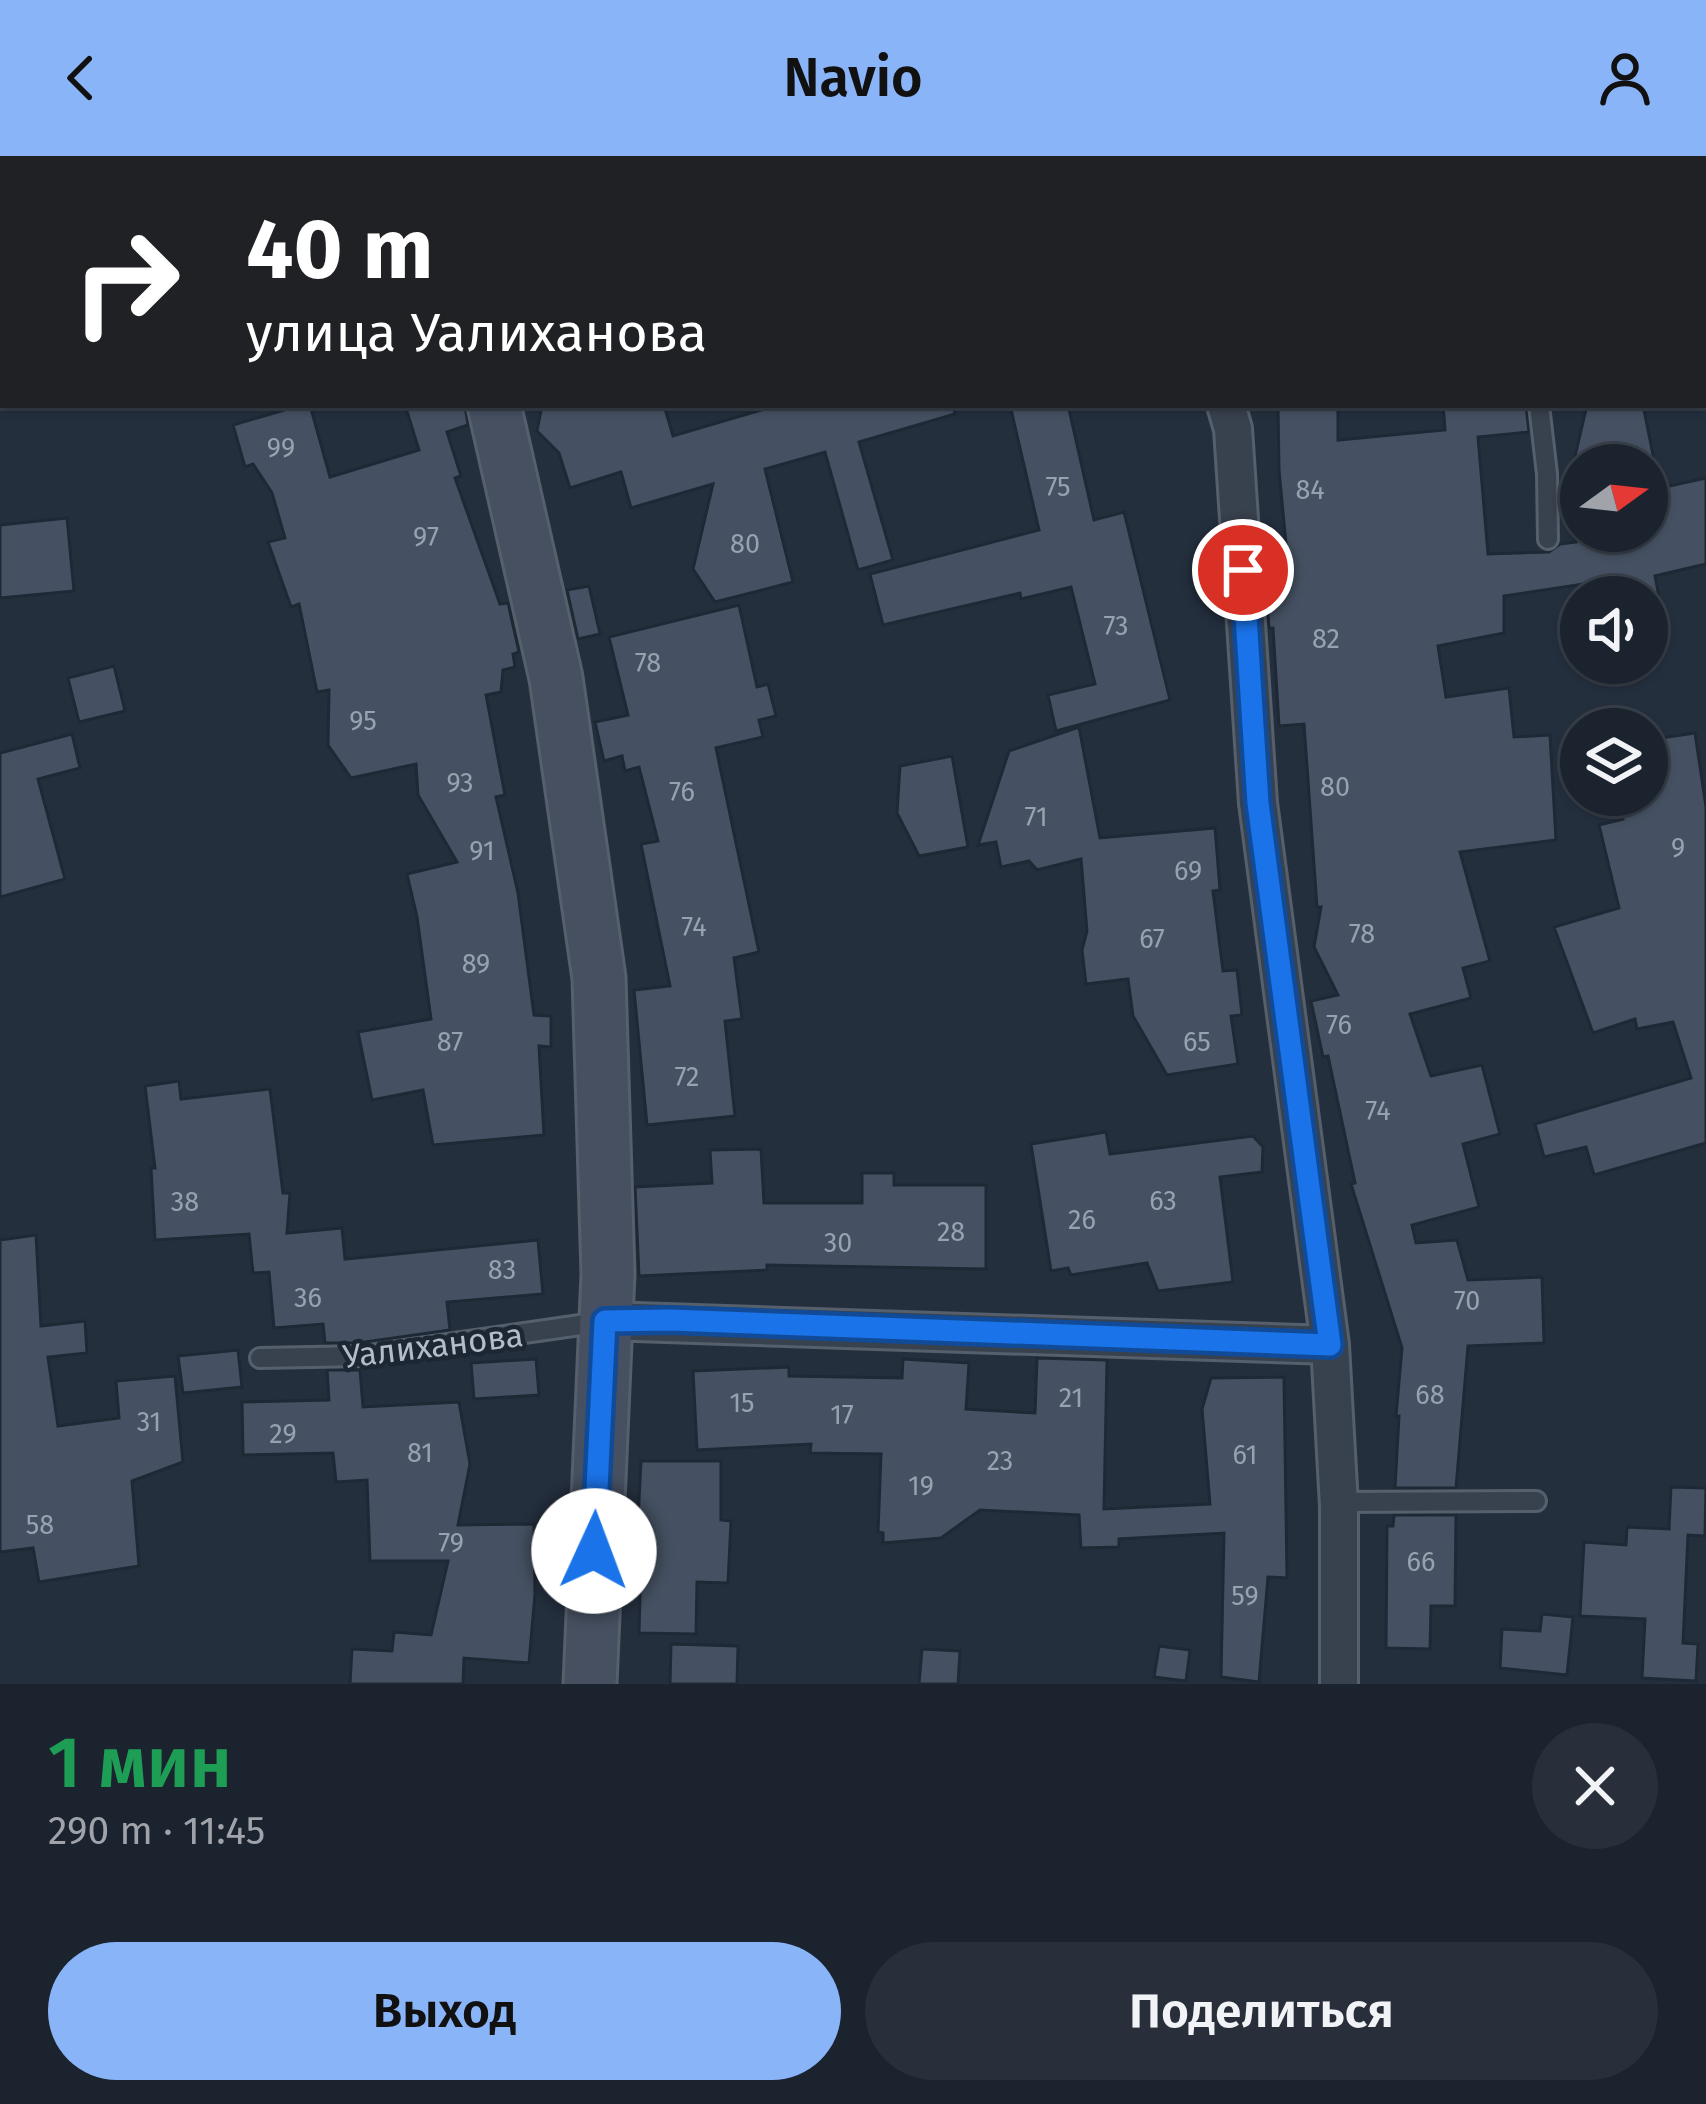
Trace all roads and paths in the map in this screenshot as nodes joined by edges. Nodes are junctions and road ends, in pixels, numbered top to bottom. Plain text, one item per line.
1 (495, 408) edge
2 (1227, 408) edge
3 (1539, 408) edge
4 (1548, 539) dead end
5 (605, 1321) junction
6 (1330, 1345) junction
7 (260, 1358) dead end
8 (1537, 1501) dead end
9 (1339, 1502) junction
10 (590, 1684) edge
11 (1339, 1684) edge

1 - 5 street
2 - 6 street
3 - 4 lane
5 - 6 street
5 - 7 lane, Уалиханова
5 - 10 street
6 - 9 street
8 - 9 lane
9 - 11 street

